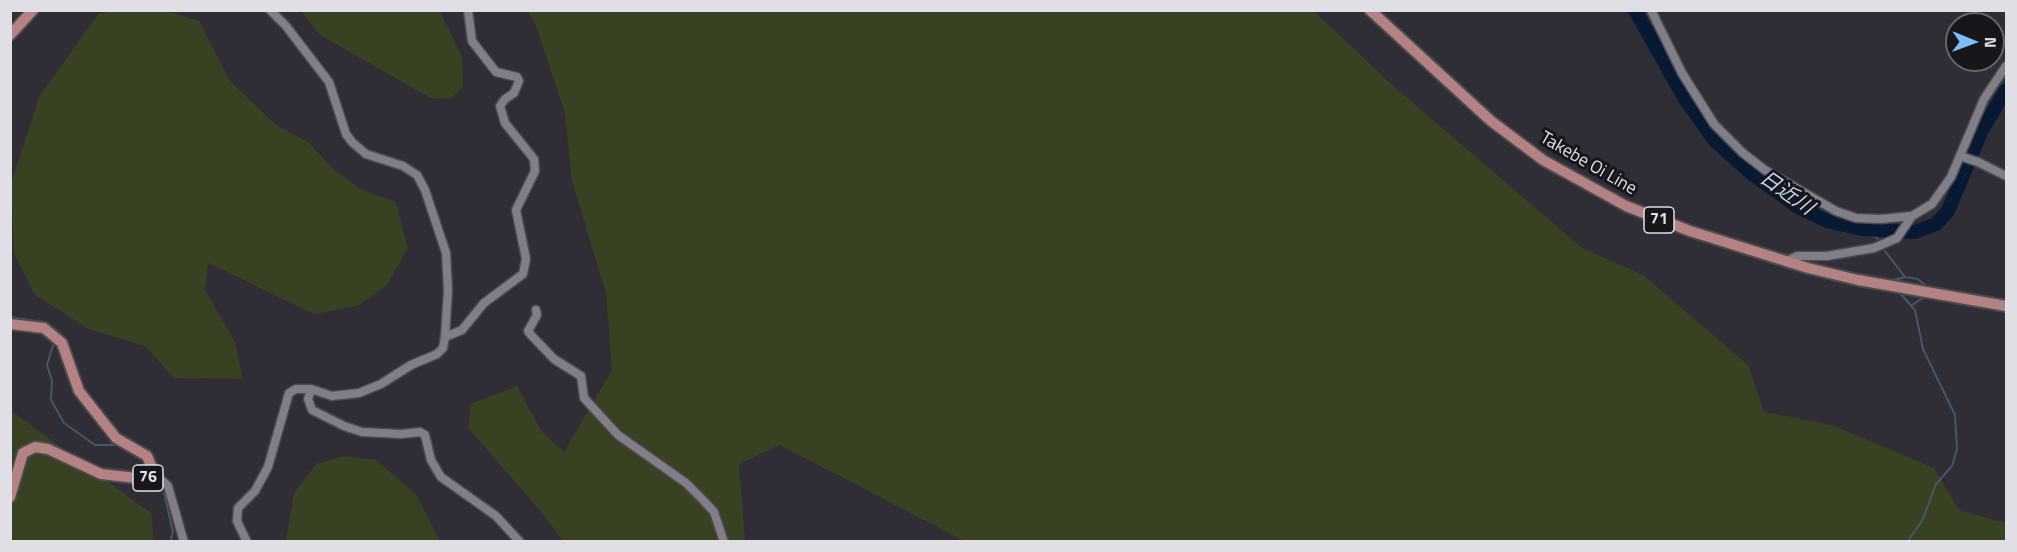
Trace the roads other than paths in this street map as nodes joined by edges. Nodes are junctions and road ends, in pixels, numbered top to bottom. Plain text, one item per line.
1 (33, 10) edge
2 (270, 10) edge
3 (468, 10) edge
4 (1370, 10) edge
5 (1651, 10) edge
6 (10, 35) edge
7 (2007, 66) edge
8 (1962, 157) junction
9 (2007, 176) edge
10 (1910, 219) junction
11 (1787, 261) junction
12 (2007, 306) edge
13 (536, 310) dead end
14 (10, 324) edge
15 (445, 337) junction
16 (311, 389) junction
17 (154, 473) junction
18 (10, 497) edge
19 (184, 542) edge
20 (247, 542) edge
21 (520, 542) edge
22 (724, 542) edge

1 - 6 main road
2 - 15 street
3 - 15 street
4 - 11 main road, Takebe Oi Line / 71
5 - 10 street
7 - 8 street
8 - 9 street
8 - 10 street
10 - 11 street
11 - 12 main road, Takebe Oi Line / 71
13 - 22 street
14 - 17 main road, 76
15 - 16 street
16 - 20 street
16 - 21 street
17 - 18 main road, 76
17 - 19 street

